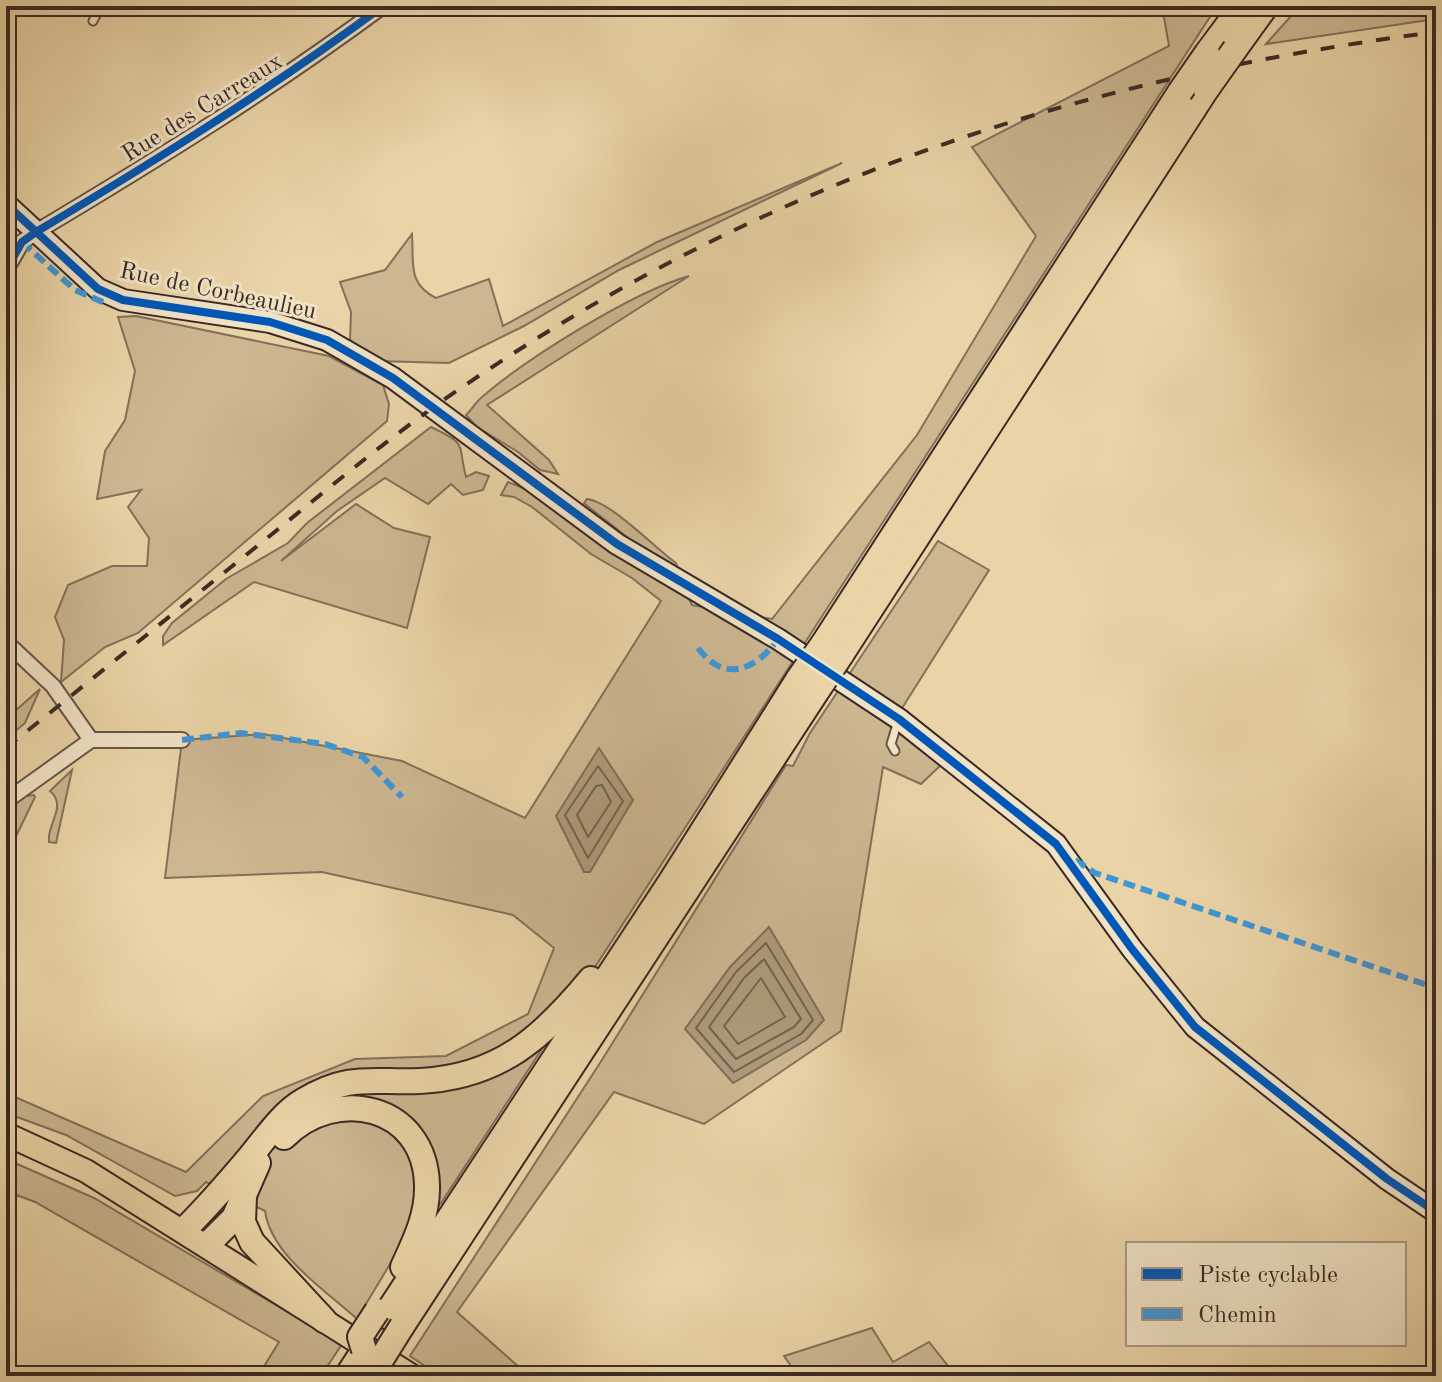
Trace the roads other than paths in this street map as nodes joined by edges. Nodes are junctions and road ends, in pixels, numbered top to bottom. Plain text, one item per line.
1 (101, 6) edge
2 (383, 6) edge
3 (1242, 6) edge
4 (1266, 6) edge
5 (93, 21) dead end
6 (6, 204) edge
7 (36, 232) junction
8 (6, 270) edge
9 (6, 642) edge
10 (832, 650) junction
11 (809, 683) junction
12 (899, 719) junction
13 (91, 740) junction
14 (182, 740) dead end
15 (895, 751) dead end
16 (6, 801) edge
17 (671, 881) junction
18 (6, 1134) edge
19 (244, 1190) junction
20 (1436, 1212) edge
21 (184, 1230) junction
22 (207, 1245) junction
23 (388, 1318) junction
24 (324, 1320) junction
25 (374, 1366) edge
26 (347, 1376) edge
27 (412, 1376) edge

1 - 5 lane
2 - 7 street, Rue des Carreaux
3 - 10 highway, bridge
4 - 10 highway, bridge
6 - 7 street, Rue de Corbeaulieu
7 - 8 street, Rue des Carreaux
7 - 12 street, Rue de Corbeaulieu
9 - 13 street
10 - 11 highway, bridge
11 - 17 highway
11 - 23 highway
12 - 15 lane
12 - 20 street, Rue de Corbeaulieu
13 - 14 street
13 - 16 street
17 - 21 highway
17 - 23 highway
18 - 21 main road
19 - 22 highway
19 - 23 highway
19 - 24 highway
21 - 22 main road
22 - 24 main road
23 - 25 highway
24 - 27 main road
25 - 26 highway

